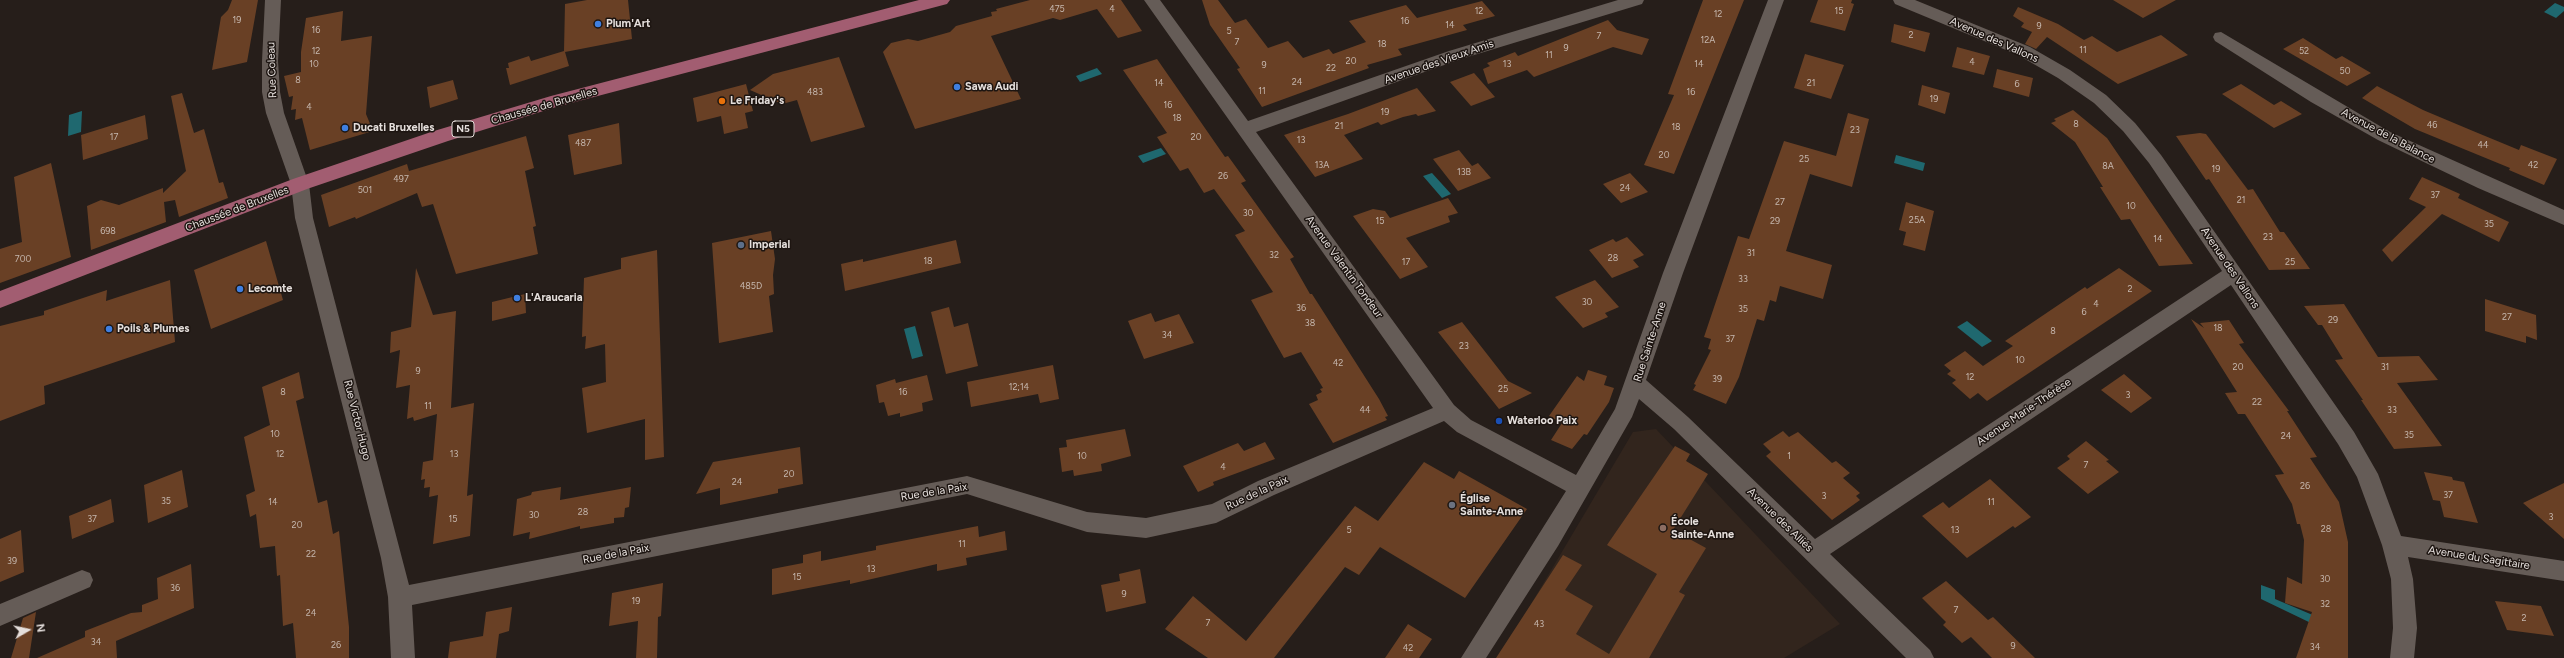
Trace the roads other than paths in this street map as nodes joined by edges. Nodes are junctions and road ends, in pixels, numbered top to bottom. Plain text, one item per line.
1 (273, 0) edge
2 (941, 0) edge
3 (1152, 0) edge
4 (1636, 0) edge
5 (1776, 0) edge
6 (1901, 0) edge
7 (2220, 37) dead end
8 (1244, 129) junction
9 (300, 184) junction
10 (2564, 218) edge
11 (2234, 273) junction
12 (0, 300) edge
13 (1636, 384) junction
14 (1447, 411) junction
15 (1579, 487) junction
16 (2393, 545) junction
17 (1814, 552) junction
18 (2564, 571) edge
19 (82, 580) dead end
20 (400, 597) junction
21 (0, 615) edge
22 (403, 658) edge
23 (1473, 658) edge
24 (1922, 658) edge
25 (2402, 658) edge

1 - 9 street, Rue Coleau
2 - 9 main road, Chaussée de Bruxelles / N5
3 - 8 street, Avenue Valentin Tondeur
4 - 8 street, Avenue des Vieux Amis
5 - 13 street, Rue Sainte-Anne
6 - 11 street, Avenue des Vallons
7 - 10 street, Avenue de la Balance
8 - 14 street, Avenue Valentin Tondeur
9 - 12 main road, Chaussée de Bruxelles / N5
9 - 20 street, Rue Victor Hugo
11 - 16 street, Avenue des Vallons
11 - 17 street, Avenue Marie-Thérèse
13 - 15 street, Rue Sainte-Anne
13 - 17 street, Avenue des Alliés
14 - 15 street, Avenue Valentin Tondeur
14 - 20 street, Rue de la Paix
15 - 23 street, Rue Sainte-Anne
16 - 18 street, Avenue du Sagittaire
16 - 25 street, Avenue des Vallons
17 - 24 street, Avenue des Alliés
19 - 21 street
20 - 22 street, Rue Victor Hugo

